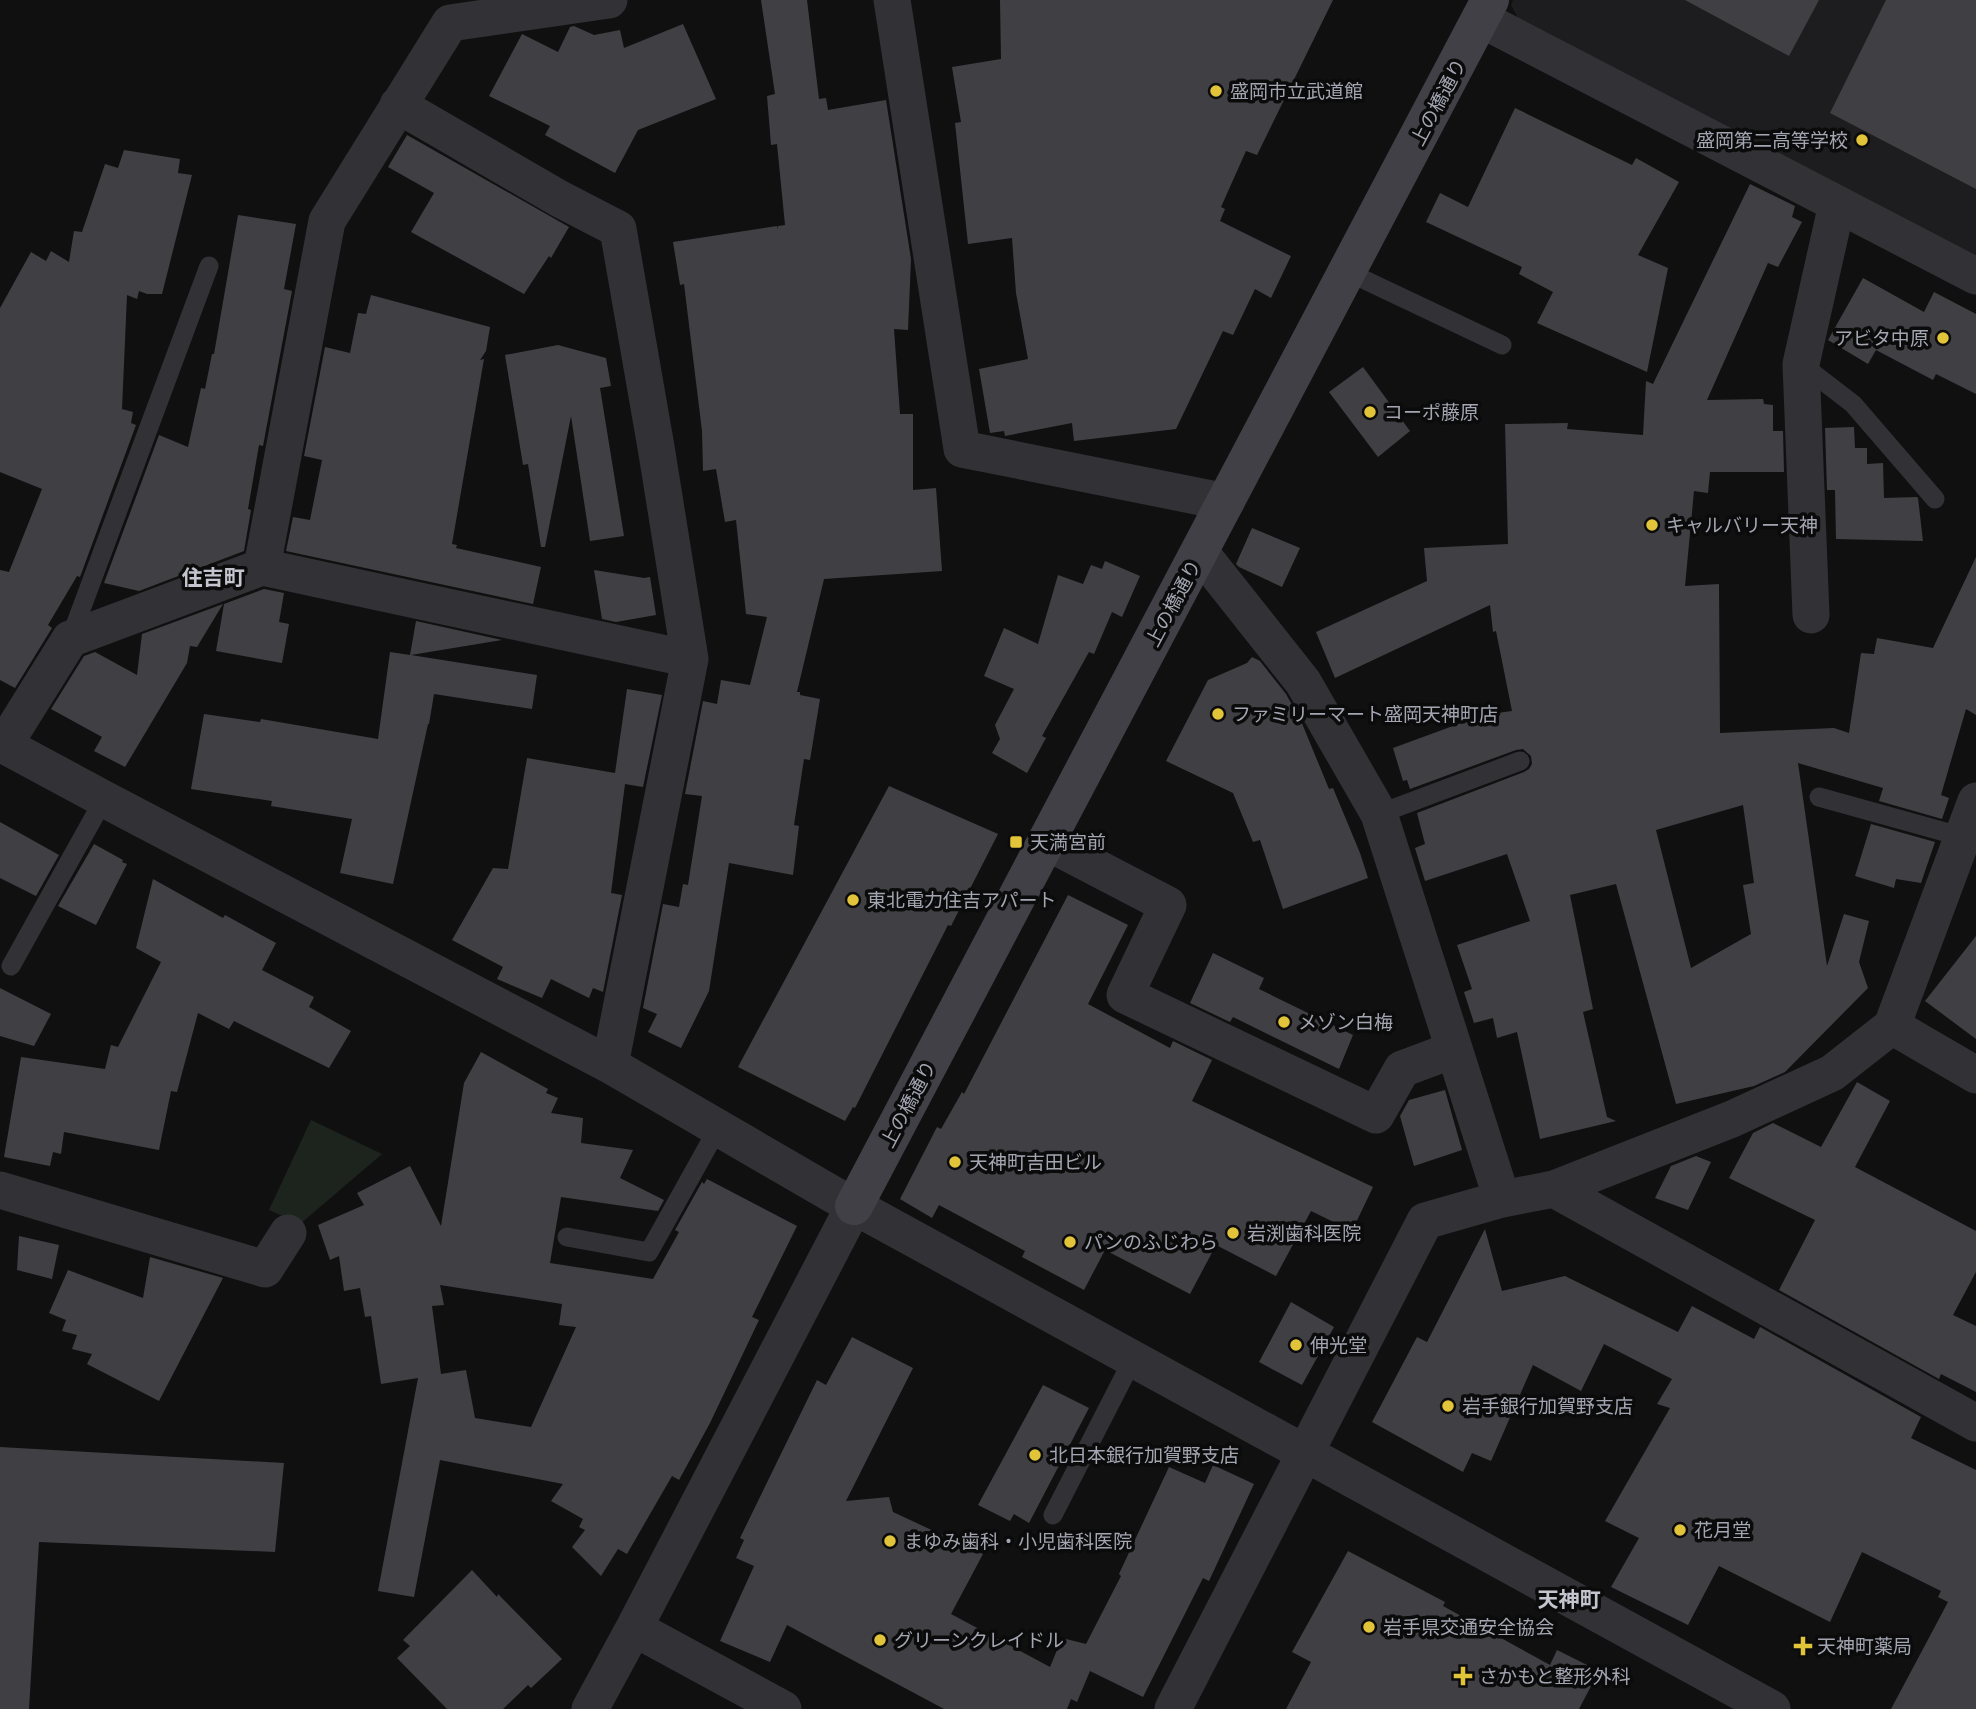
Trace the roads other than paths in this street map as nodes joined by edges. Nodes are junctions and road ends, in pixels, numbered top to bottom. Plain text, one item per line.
1 (608, 0) edge
2 (892, 0) edge
3 (1486, 10) edge
4 (398, 105) junction
5 (1837, 204) junction
6 (209, 266) dead end
7 (1348, 272) junction
8 (1976, 276) edge
9 (1502, 345) dead end
10 (1801, 364) junction
11 (1935, 499) dead end
12 (1227, 502) junction
13 (1200, 552) junction
14 (262, 567) junction
15 (1811, 615) dead end
16 (70, 639) junction
17 (690, 659) junction
18 (2, 744) edge
19 (1520, 761) dead end
20 (1819, 797) dead end
21 (104, 799) junction
22 (1976, 801) edge
23 (1378, 814) junction
24 (1963, 837) junction
25 (1047, 842) junction
26 (11, 966) dead end
27 (1892, 1026) junction
28 (1453, 1050) junction
29 (610, 1065) junction
30 (1976, 1075) edge
31 (718, 1128) junction
32 (1554, 1189) junction
33 (0, 1190) edge
34 (1502, 1199) junction
35 (854, 1206) junction
36 (288, 1233) dead end
37 (567, 1237) dead end
38 (1133, 1359) junction
39 (1976, 1423) edge
40 (1305, 1453) junction
41 (1053, 1516) dead end
42 (634, 1628) junction
43 (590, 1709) edge
44 (783, 1709) edge
45 (1173, 1709) edge
46 (1772, 1709) edge

1 - 4 street
2 - 12 street
3 - 5 street
3 - 7 street, 上の橋通り
4 - 14 street
4 - 17 street
5 - 8 street
5 - 10 street
6 - 16 lane
7 - 9 lane
7 - 12 street, 上の橋通り
10 - 11 lane
10 - 15 street
12 - 13 street, 上の橋通り
13 - 23 street
13 - 25 street, 上の橋通り
14 - 16 street
14 - 17 street
16 - 18 street
17 - 29 street
18 - 21 street
19 - 23 lane
20 - 24 lane
21 - 26 lane
21 - 29 street
22 - 24 street
23 - 28 street
24 - 27 street
25 - 28 street
25 - 35 street, 上の橋通り
27 - 30 street
27 - 32 street
28 - 34 street
29 - 31 street
31 - 35 street
31 - 37 lane
32 - 34 street
32 - 39 street
33 - 36 street
34 - 40 street
35 - 38 street
35 - 42 street
38 - 40 street
38 - 41 lane
40 - 45 street
40 - 46 street
42 - 43 street
42 - 44 street

